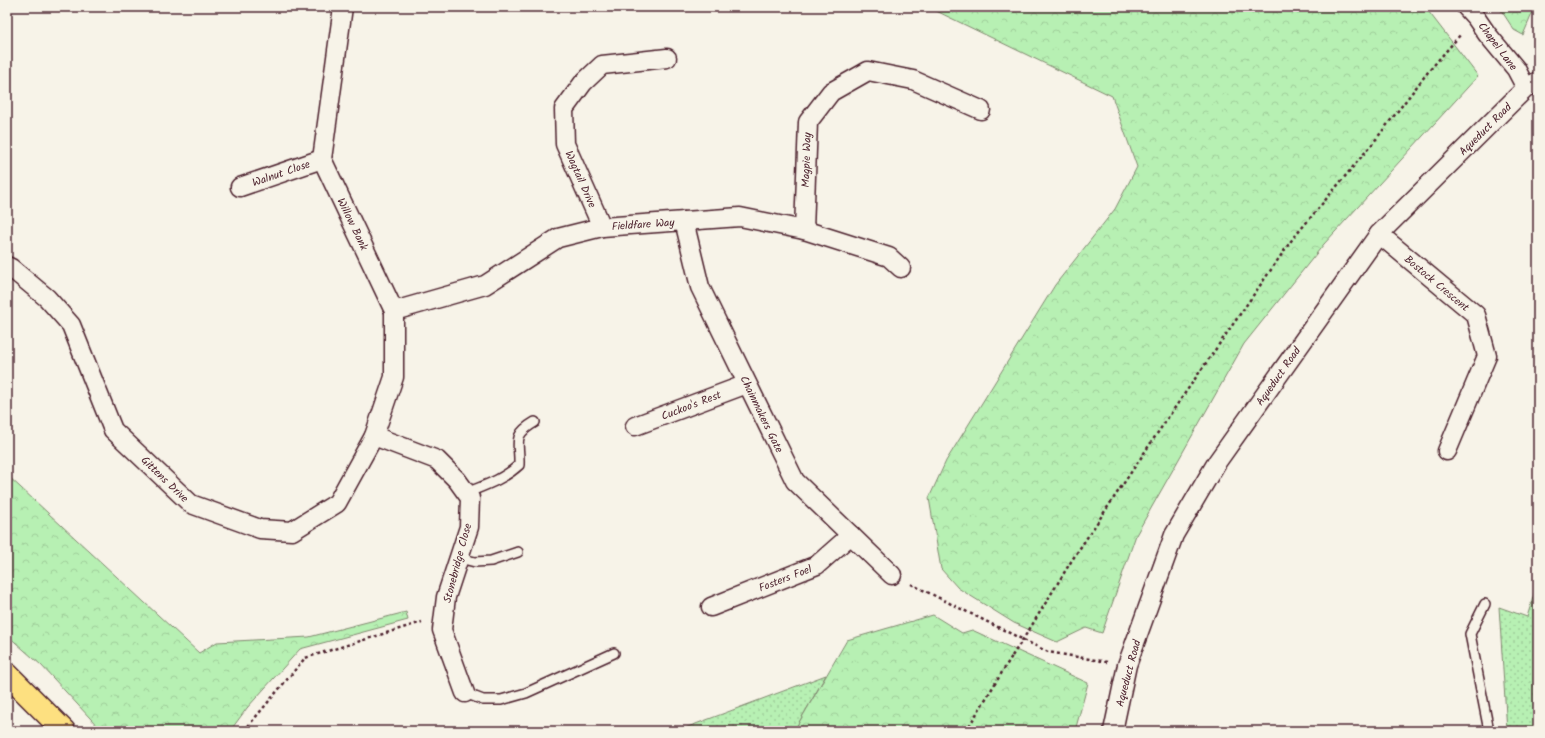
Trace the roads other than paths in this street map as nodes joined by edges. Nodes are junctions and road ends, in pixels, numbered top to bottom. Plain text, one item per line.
1 (343, 7) edge
2 (1471, 13) edge
3 (667, 58) dead end
4 (1532, 84) edge
5 (981, 110) dead end
6 (322, 159) junction
7 (240, 187) dead end
8 (684, 221) junction
9 (602, 227) junction
10 (804, 230) junction
11 (1379, 234) junction
12 (7, 266) edge
13 (900, 268) dead end
14 (394, 311) junction
15 (747, 384) junction
16 (535, 422) dead end
17 (635, 426) dead end
18 (374, 436) junction
19 (1447, 451) dead end
20 (466, 493) junction
21 (851, 535) junction
22 (518, 552) dead end
23 (459, 558) junction
24 (892, 575) road end
25 (1485, 604) dead end
26 (711, 607) dead end
27 (614, 653) dead end
28 (7, 674) edge
29 (465, 693) joint
30 (64, 731) edge
31 (1113, 731) edge
32 (1488, 731) edge

1 - 6 street
2 - 4 street, Chapel Lane
3 - 9 street, Wagtail Drive
4 - 11 street, Aqueduct Road
5 - 10 street, Magpie Way
6 - 7 street, Walnut Close
6 - 14 street, Willow Bank
8 - 9 street, Fieldfare Way
8 - 10 street, Fieldfare Way
8 - 15 street, Chainmakers Gate
9 - 14 street, Fieldfare Way
10 - 13 street, Fieldfare Way
11 - 19 street, Bostock Crescent
11 - 31 street, Aqueduct Road
12 - 18 street, Gittens Drive
14 - 18 street, Willow Bank
15 - 17 street, Cuckoo's Rest
15 - 21 street, Chainmakers Gate
16 - 20 lane
18 - 20 street, Stonebridge Close
20 - 23 street, Stonebridge Close
21 - 24 street, Chainmakers Gate
21 - 26 street, Fosters Foel
22 - 23 lane
23 - 29 street, Stonebridge Close
25 - 32 lane
27 - 29 lane
28 - 30 main road

